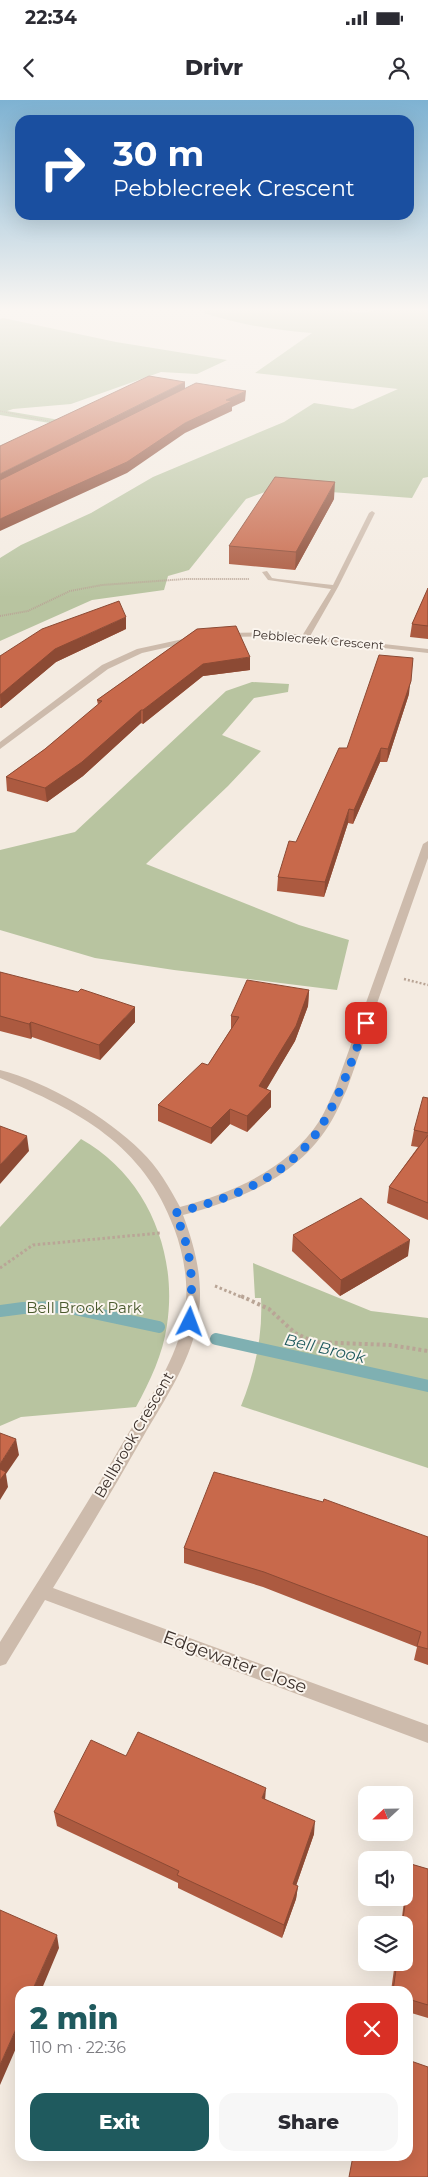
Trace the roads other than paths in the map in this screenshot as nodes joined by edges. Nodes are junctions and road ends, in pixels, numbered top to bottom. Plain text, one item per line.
1 (372, 513) dead end
2 (265, 572) edge
3 (335, 587) junction
4 (306, 636) junction
5 (428, 651) edge
6 (0, 746) edge
7 (428, 844) edge
8 (0, 1074) edge
9 (175, 1213) junction
10 (41, 1591) junction
11 (0, 1658) edge
12 (428, 1734) edge

1 - 3 street
2 - 3 street
3 - 4 street
4 - 5 street, Pebblecreek Crescent
4 - 6 street, Pebblecreek Crescent
7 - 9 street
8 - 9 street, Bellbrook Crescent
9 - 10 street, Bellbrook Crescent
10 - 11 street, Bellbrook Crescent
10 - 12 street, Edgewater Close

